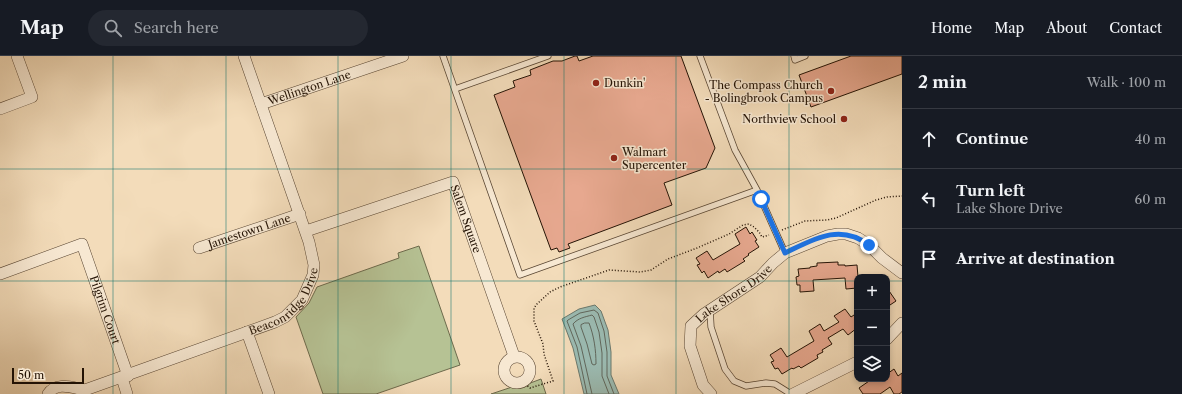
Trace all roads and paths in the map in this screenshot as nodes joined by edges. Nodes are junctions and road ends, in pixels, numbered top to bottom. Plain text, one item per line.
1 (17, 56) edge
2 (244, 56) edge
3 (403, 56) edge
4 (443, 56) edge
5 (548, 56) edge
6 (700, 56) edge
7 (794, 56) edge
8 (805, 56) edge
9 (455, 90) junction
10 (261, 104) junction
11 (0, 109) edge
12 (757, 190) junction
13 (902, 196) edge
14 (300, 214) junction
15 (306, 231) junction
16 (776, 232) junction
17 (198, 248) dead end
18 (785, 253) junction
19 (902, 273) edge
20 (0, 274) edge
21 (710, 310) junction
22 (902, 324) edge
23 (247, 332) junction
24 (890, 336) edge
25 (514, 356) junction
26 (854, 363) edge
27 (125, 377) junction
28 (523, 382) junction
29 (83, 392) edge
30 (48, 394) edge
31 (128, 394) edge
32 (269, 394) edge
33 (711, 394) edge
34 (792, 394) edge

1 - 11 street
2 - 10 street, Beaconridge Drive
3 - 10 street, Wellington Lane
4 - 9 lane
5 - 9 lane
6 - 12 lane
7 - 8 lane
9 - 12 lane
10 - 14 street, Beaconridge Drive
12 - 16 lane
13 - 16 path
14 - 15 street, Beaconridge Drive
14 - 17 street, Jamestown Lane
15 - 23 street, Beaconridge Drive
15 - 25 street, Salem Square
16 - 18 lane
16 - 28 path
18 - 19 street, Lake Shore Drive
18 - 21 street, Lake Shore Drive
20 - 27 street, Pilgrim Court
21 - 33 street, Lake Shore Drive
21 - 34 lane
22 - 24 street
23 - 27 street, Beaconridge Drive
23 - 32 street
25 - 28 street
25 - 28 street
26 - 34 street
27 - 29 street, Beaconridge Drive
27 - 31 street, Pilgrim Court
29 - 30 street, Beaconridge Drive

